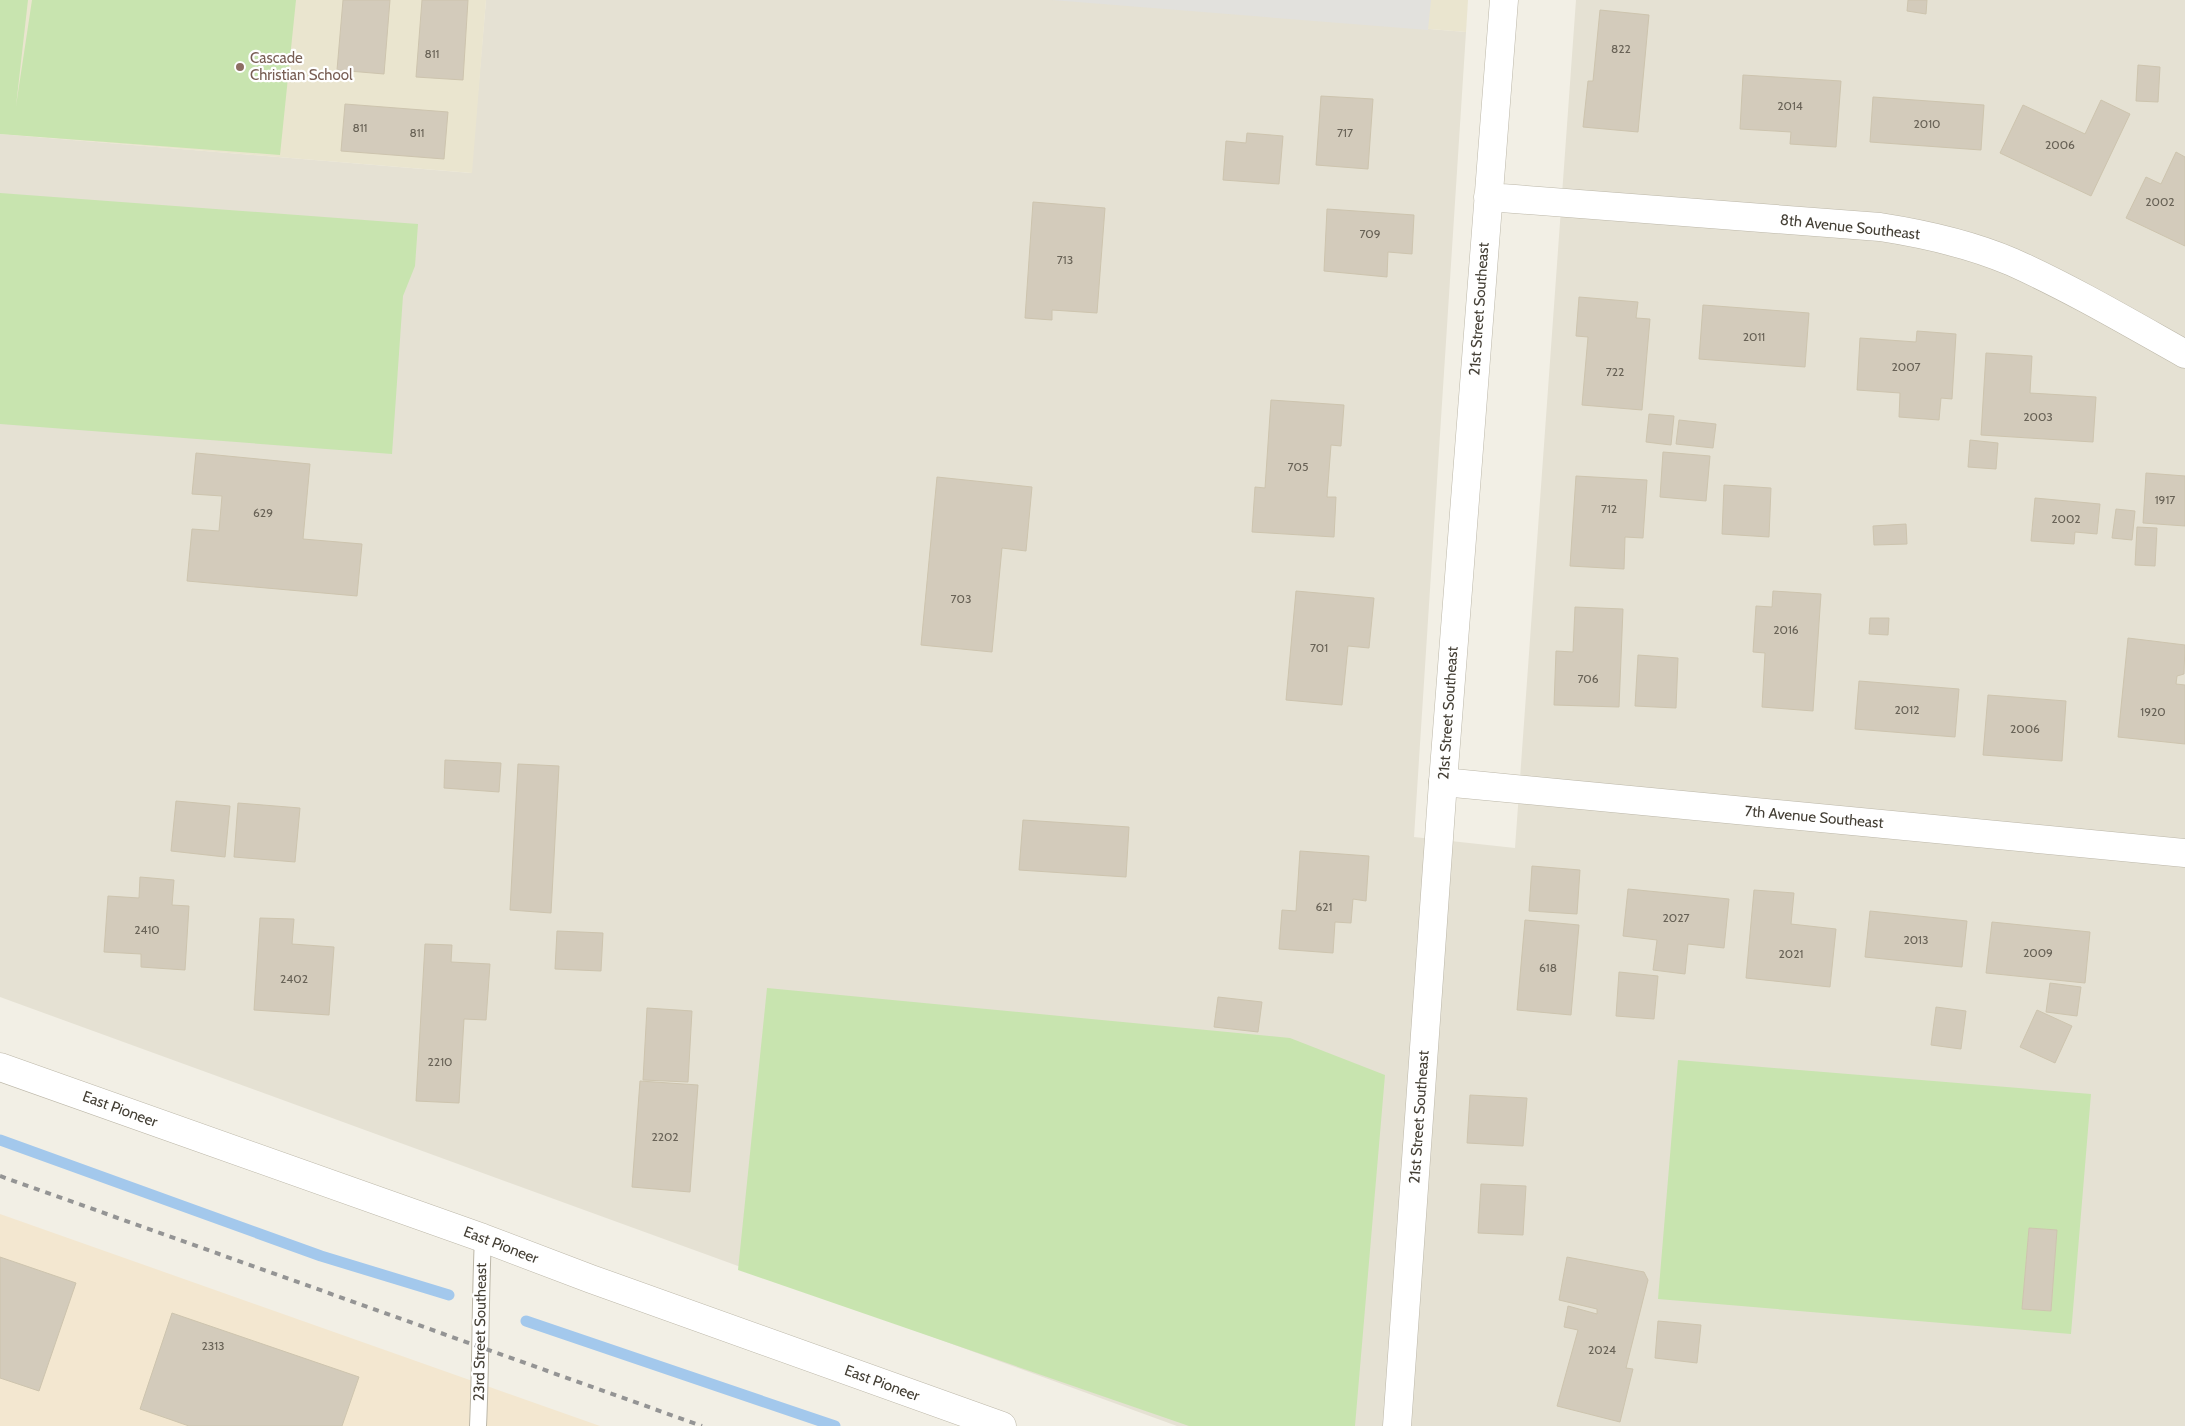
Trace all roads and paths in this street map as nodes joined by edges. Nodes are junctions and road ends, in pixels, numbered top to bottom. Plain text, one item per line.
1 (1504, 0) edge
2 (1488, 197) junction
3 (2185, 354) edge
4 (1443, 782) junction
5 (2185, 853) edge
6 (0, 1067) edge
7 (483, 1238) junction
8 (478, 1426) edge
9 (1002, 1426) edge
10 (1397, 1426) edge

1 - 2 street, 21st Street Southeast
2 - 3 street, 8th Avenue Southeast
2 - 4 street, 21st Street Southeast
4 - 5 street, 7th Avenue Southeast
4 - 10 street, 21st Street Southeast
6 - 7 street, East Pioneer
7 - 8 lane, 23rd Street Southeast
7 - 9 street, East Pioneer

